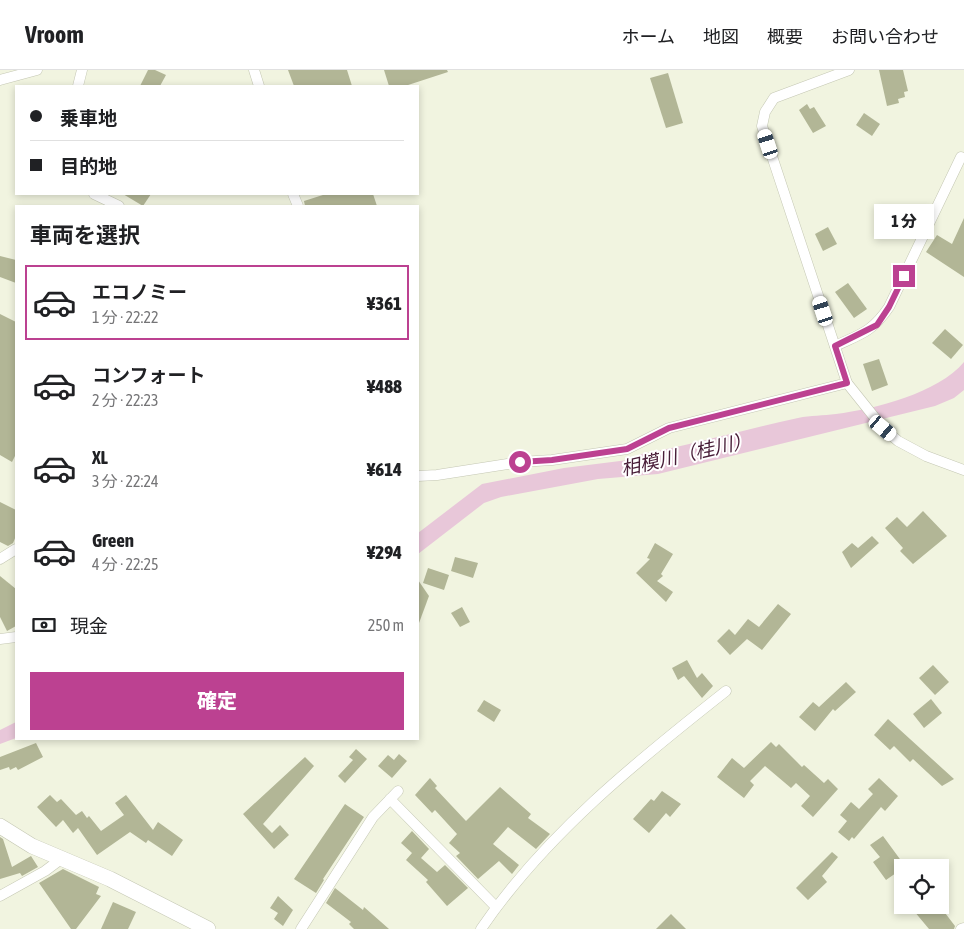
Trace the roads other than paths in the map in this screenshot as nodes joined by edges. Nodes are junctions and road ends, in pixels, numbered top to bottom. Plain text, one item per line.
1 (37, 70) edge
2 (82, 70) edge
3 (254, 70) edge
4 (849, 70) edge
5 (0, 80) edge
6 (78, 85) edge
7 (259, 85) edge
8 (961, 157) dead end
9 (96, 195) edge
10 (117, 205) edge
11 (835, 346) junction
12 (847, 383) junction
13 (964, 470) edge
14 (419, 476) edge
15 (15, 551) edge
16 (0, 559) edge
17 (15, 637) edge
18 (0, 639) edge
19 (726, 691) dead end
20 (398, 790) dead end
21 (390, 799) junction
22 (0, 826) edge
23 (61, 858) junction
24 (0, 896) edge
25 (496, 907) junction
26 (208, 929) edge
27 (301, 929) edge
28 (481, 929) edge

1 - 5 street
2 - 6 street
3 - 7 street
4 - 11 street
8 - 11 street
9 - 10 street
11 - 12 street
12 - 13 street
12 - 14 street
15 - 16 street
17 - 18 street
19 - 25 street
20 - 21 street
21 - 25 street
21 - 27 street
22 - 23 street
23 - 24 street
23 - 26 street
25 - 28 street

